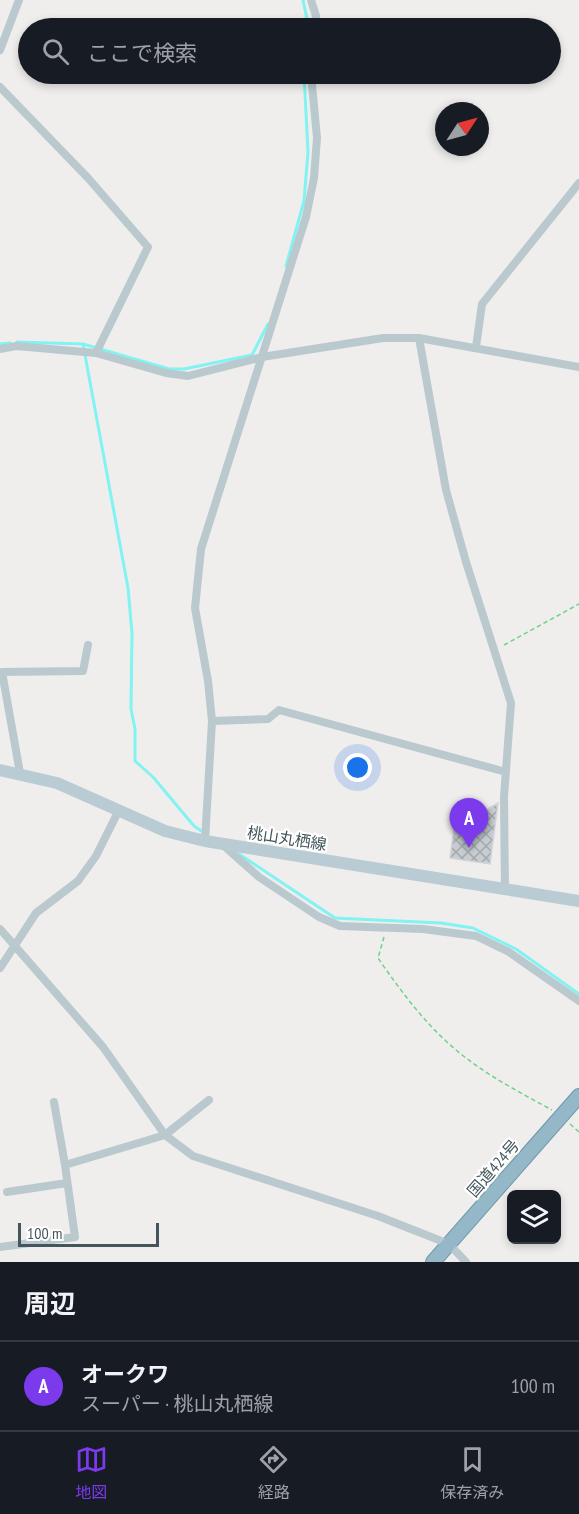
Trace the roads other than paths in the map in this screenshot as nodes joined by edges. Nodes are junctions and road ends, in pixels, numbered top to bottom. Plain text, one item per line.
1 (19, 0) edge
2 (311, 0) edge
3 (316, 18) edge
4 (0, 50) edge
5 (312, 84) edge
6 (0, 87) edge
7 (579, 183) edge
8 (419, 338) junction
9 (476, 347) junction
10 (0, 349) edge
11 (96, 353) junction
12 (262, 357) junction
13 (579, 367) edge
14 (88, 645) dead end
15 (212, 721) junction
16 (0, 770) edge
17 (506, 772) junction
18 (20, 773) junction
19 (119, 810) junction
20 (205, 841) junction
21 (222, 844) junction
22 (505, 891) junction
23 (579, 901) edge
24 (0, 929) edge
25 (15, 945) junction
26 (0, 968) edge
27 (579, 1002) edge
28 (579, 1096) edge
29 (209, 1100) dead end
30 (54, 1102) dead end
31 (165, 1135) junction
32 (65, 1165) junction
33 (68, 1183) junction
34 (7, 1192) dead end
35 (449, 1244) junction
36 (0, 1247) edge
37 (433, 1262) edge
38 (466, 1262) edge

1 - 4 street
2 - 3 street
5 - 12 street
6 - 11 street
7 - 9 street
8 - 9 street
8 - 12 street
8 - 17 street
9 - 13 street
10 - 11 street
11 - 12 street
12 - 15 street
14 - 18 street
15 - 17 street
15 - 20 street
16 - 18 main road, 桃山丸栖線
17 - 22 street
18 - 19 main road, 桃山丸栖線
19 - 20 main road, 桃山丸栖線
19 - 25 street
20 - 21 main road, 桃山丸栖線
21 - 22 main road, 桃山丸栖線
21 - 27 street
22 - 23 main road, 桃山丸栖線
24 - 25 street
25 - 26 street
25 - 31 street
28 - 35 highway, 国道424号
29 - 31 street
30 - 32 street
31 - 32 street
31 - 35 street
32 - 33 street
33 - 34 street
33 - 36 street
35 - 37 highway, 国道424号
35 - 38 street

